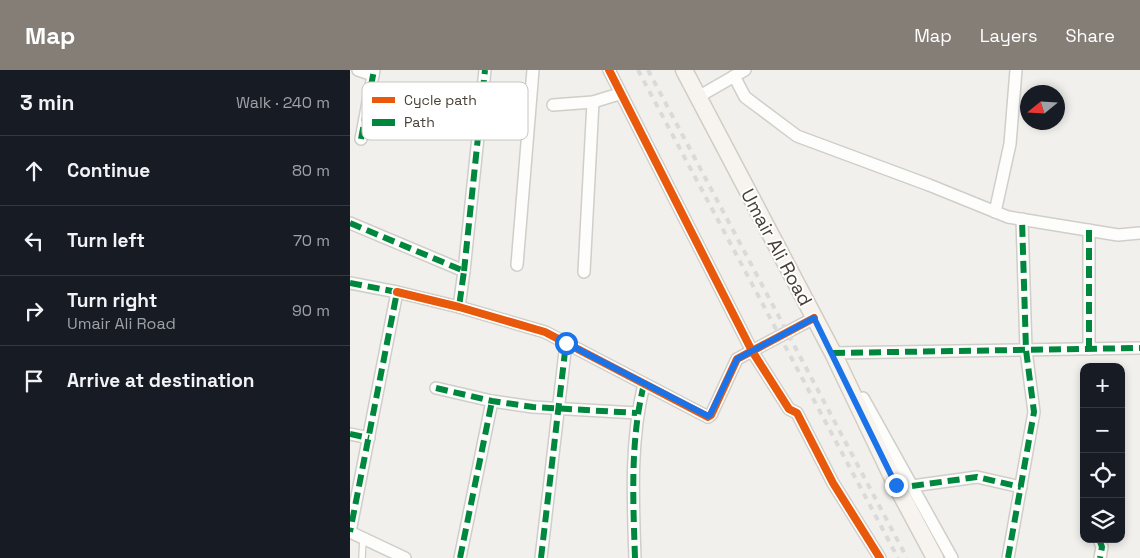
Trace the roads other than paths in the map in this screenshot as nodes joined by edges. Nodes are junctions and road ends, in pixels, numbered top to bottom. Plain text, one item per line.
1 (358, 70) edge
2 (534, 70) edge
3 (608, 70) edge
4 (684, 70) edge
5 (745, 70) edge
6 (1016, 70) edge
7 (373, 72) edge
8 (734, 76) junction
9 (619, 94) junction
10 (698, 97) junction
11 (593, 102) junction
12 (553, 104) dead end
13 (362, 133) edge
14 (361, 139) dead end
15 (528, 139) edge
16 (478, 140) edge
17 (528, 140) edge
18 (995, 212) junction
19 (1022, 219) junction
20 (350, 223) edge
21 (1089, 230) junction
22 (1140, 233) edge
23 (517, 265) dead end
24 (464, 271) junction
25 (584, 272) dead end
26 (350, 283) edge
27 (397, 292) junction
28 (459, 306) junction
29 (814, 318) junction
30 (566, 343) junction
31 (1140, 348) edge
32 (1090, 349) junction
33 (1026, 350) junction
34 (752, 351) junction
35 (833, 353) junction
36 (644, 384) junction
37 (436, 388) dead end
38 (492, 401) junction
39 (559, 409) junction
40 (637, 413) junction
41 (350, 434) edge
42 (369, 438) junction
43 (912, 486) junction
44 (1021, 487) junction
45 (350, 532) edge
46 (363, 537) junction
47 (1100, 543) edge
48 (362, 558) edge
49 (405, 558) edge
50 (460, 558) edge
51 (541, 558) edge
52 (635, 558) edge
53 (880, 558) edge
54 (935, 558) edge
55 (952, 558) edge
56 (1008, 558) edge
57 (1100, 558) edge

1 - 7 street
2 - 15 street
3 - 9 street
4 - 10 street, Umair Ali Road
5 - 8 street
6 - 18 street
8 - 10 street
8 - 18 street
9 - 11 street
9 - 34 street
10 - 29 street, Umair Ali Road
11 - 12 street
11 - 25 street
13 - 14 street
16 - 24 street
17 - 23 street
18 - 19 street
19 - 21 street
19 - 33 street
20 - 24 street
21 - 22 street
21 - 32 street
24 - 28 street
26 - 27 street
27 - 28 street
27 - 42 street
28 - 30 street
29 - 34 street
29 - 35 street, Umair Ali Road
30 - 36 street
30 - 39 street
31 - 32 street
32 - 33 street
33 - 35 street
33 - 44 street
34 - 36 street
34 - 53 street
35 - 43 street
35 - 54 street, Umair Ali Road
36 - 40 street
37 - 38 street
38 - 39 street
38 - 50 street
39 - 40 street
39 - 51 street
40 - 52 street
41 - 42 street
42 - 45 street
43 - 44 street
43 - 55 street
44 - 56 street
45 - 46 street
46 - 48 lane
46 - 49 street
47 - 57 street

